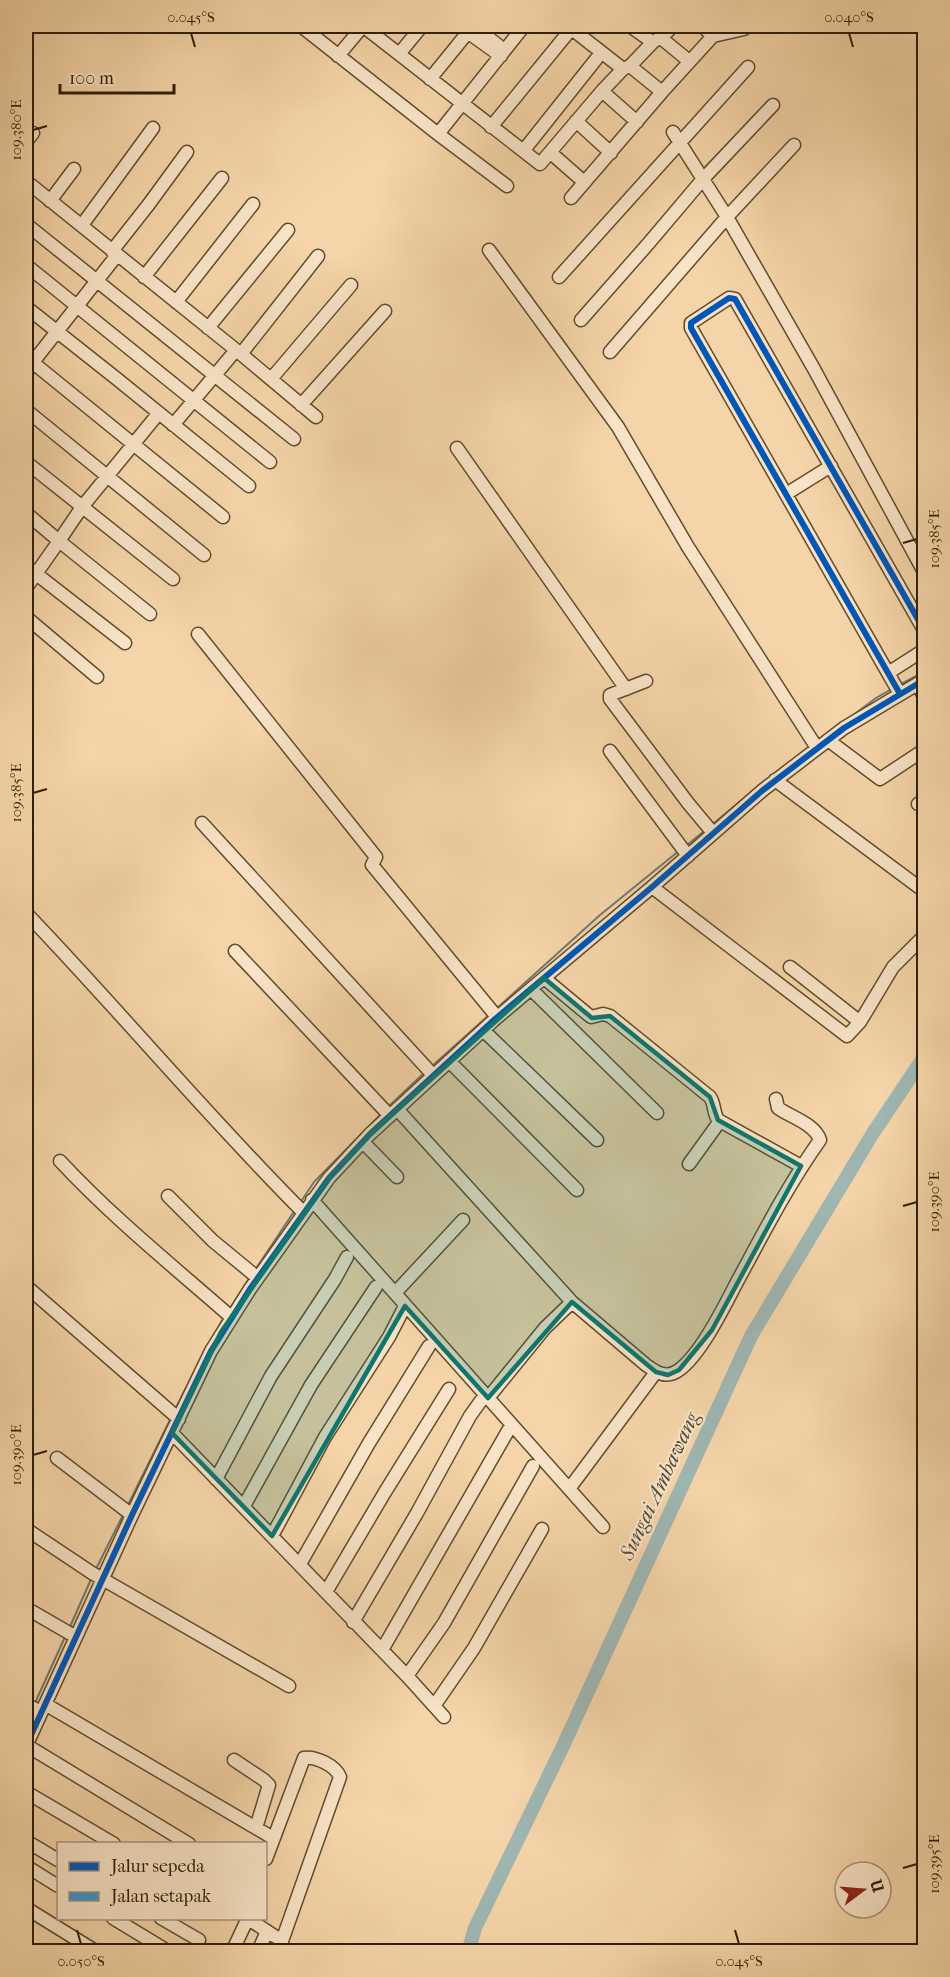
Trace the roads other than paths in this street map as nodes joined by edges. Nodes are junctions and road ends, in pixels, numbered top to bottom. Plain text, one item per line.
1 (301, 26) edge
2 (422, 26) edge
3 (524, 26) edge
4 (630, 26) edge
5 (673, 26) edge
6 (702, 26) edge
7 (747, 26) edge
8 (368, 27) edge
9 (469, 27) edge
10 (570, 27) edge
11 (713, 36) junction
12 (647, 38) dead end
13 (662, 38) junction
14 (601, 53) junction
15 (399, 54) junction
16 (503, 54) junction
17 (338, 56) junction
18 (689, 61) junction
19 (748, 67) dead end
20 (627, 68) junction
21 (430, 79) junction
22 (602, 91) junction
23 (662, 92) junction
24 (463, 104) junction
25 (773, 105) dead end
26 (576, 121) junction
27 (637, 122) junction
28 (491, 127) junction
29 (153, 128) dead end
30 (438, 134) junction
31 (676, 137) junction
32 (795, 145) dead end
33 (524, 150) junction
34 (187, 152) dead end
35 (551, 153) junction
36 (611, 153) junction
37 (74, 169) dead end
38 (222, 178) dead end
39 (703, 179) junction
40 (26, 181) edge
41 (584, 182) junction
42 (507, 186) dead end
43 (572, 198) dead end
44 (50, 201) junction
45 (253, 204) dead end
46 (727, 217) junction
47 (26, 224) edge
48 (82, 225) junction
49 (288, 230) dead end
50 (489, 250) dead end
51 (115, 253) junction
52 (318, 256) dead end
53 (26, 265) edge
54 (144, 277) junction
55 (559, 277) dead end
56 (97, 279) junction
57 (351, 285) dead end
58 (176, 302) junction
59 (77, 304) junction
60 (26, 307) edge
61 (384, 311) dead end
62 (581, 320) dead end
63 (208, 328) junction
64 (55, 331) junction
65 (238, 352) junction
66 (610, 352) dead end
67 (28, 363) edge
68 (215, 375) junction
69 (271, 379) junction
70 (194, 400) junction
71 (301, 405) junction
72 (26, 410) edge
73 (158, 414) junction
74 (316, 417) dead end
75 (173, 425) junction
76 (294, 439) dead end
77 (134, 444) junction
78 (457, 448) dead end
79 (26, 462) edge
80 (270, 462) dead end
81 (831, 466) junction
82 (108, 476) junction
83 (249, 486) dead end
84 (786, 494) junction
85 (82, 507) junction
86 (26, 513) edge
87 (223, 517) dead end
88 (59, 541) junction
89 (204, 555) dead end
90 (26, 566) edge
91 (924, 572) edge
92 (36, 574) junction
93 (173, 579) dead end
94 (26, 588) edge
95 (150, 614) dead end
96 (26, 617) edge
97 (924, 630) edge
98 (198, 634) dead end
99 (125, 643) dead end
100 (924, 650) edge
101 (888, 673) junction
102 (97, 676) dead end
103 (646, 681) dead end
104 (921, 682) edge
105 (626, 689) junction
106 (900, 694) junction
107 (924, 697) edge
108 (828, 740) junction
109 (817, 748) junction
110 (924, 750) edge
111 (610, 752) dead end
112 (776, 780) junction
113 (202, 823) dead end
114 (713, 833) junction
115 (688, 856) junction
116 (652, 887) junction
117 (924, 891) edge
118 (26, 913) edge
119 (924, 936) edge
120 (235, 951) dead end
121 (790, 967) dead end
122 (544, 978) junction
123 (531, 989) junction
124 (497, 1017) junction
125 (860, 1022) junction
126 (483, 1029) junction
127 (449, 1061) junction
128 (434, 1075) junction
129 (776, 1098) dead end
130 (394, 1112) junction
131 (657, 1113) dead end
132 (720, 1121) junction
133 (597, 1140) dead end
134 (363, 1142) junction
135 (60, 1161) dead end
136 (689, 1164) dead end
137 (801, 1166) junction
138 (397, 1177) dead end
139 (577, 1190) dead end
140 (168, 1196) dead end
141 (312, 1200) junction
142 (303, 1212) junction
143 (463, 1220) dead end
144 (347, 1257) dead end
145 (258, 1278) junction
146 (26, 1286) edge
147 (376, 1287) dead end
148 (395, 1293) junction
149 (572, 1302) junction
150 (405, 1306) junction
151 (231, 1317) junction
152 (429, 1346) dead end
153 (656, 1372) junction
154 (449, 1389) dead end
155 (486, 1396) junction
156 (179, 1419) junction
157 (509, 1429) dead end
158 (172, 1433) junction
159 (57, 1458) dead end
160 (533, 1466) dead end
161 (216, 1479) junction
162 (569, 1490) junction
163 (244, 1506) junction
164 (132, 1515) junction
165 (603, 1527) dead end
166 (26, 1529) edge
167 (542, 1529) dead end
168 (272, 1536) junction
169 (300, 1564) junction
170 (97, 1576) junction
171 (326, 1592) junction
172 (26, 1608) edge
173 (353, 1622) junction
174 (71, 1635) junction
175 (382, 1650) junction
176 (407, 1676) junction
177 (289, 1686) dead end
178 (434, 1706) junction
179 (36, 1707) edge
180 (444, 1717) dead end
181 (26, 1746) edge
182 (234, 1760) dead end
183 (26, 1792) edge
184 (256, 1828) junction
185 (273, 1838) junction
186 (26, 1840) edge
187 (111, 1842) edge
188 (186, 1842) edge
189 (267, 1856) edge
190 (57, 1859) edge
191 (26, 1866) edge
192 (57, 1885) edge
193 (26, 1908) edge
194 (117, 1920) edge
195 (164, 1920) edge
196 (247, 1920) edge
197 (249, 1920) edge
198 (267, 1931) junction
199 (199, 1940) dead end
200 (280, 1946) edge
201 (97, 1952) edge
202 (169, 1952) edge
203 (232, 1952) edge
204 (258, 1952) edge

1 - 17 street
2 - 15 street
3 - 16 street
4 - 12 street
5 - 13 street
6 - 11 street
7 - 11 street
8 - 15 street
8 - 17 street
9 - 16 street
9 - 21 street
10 - 14 street
10 - 28 street
11 - 18 street
13 - 18 street
13 - 20 street
14 - 20 street
14 - 33 street
15 - 21 street
16 - 24 street
17 - 30 street
18 - 23 street
19 - 31 street
20 - 22 street
20 - 23 street
21 - 24 street
22 - 26 street
22 - 27 street
23 - 27 street
24 - 28 street
24 - 30 street
25 - 39 street
26 - 35 street
26 - 36 street
27 - 36 street
28 - 33 street
29 - 48 street
30 - 42 street
31 - 39 street
31 - 55 street
32 - 46 street
33 - 35 street
34 - 51 street
35 - 41 street
36 - 41 street
37 - 44 street
38 - 54 street
39 - 46 street
39 - 62 street
40 - 44 street
41 - 43 street
44 - 48 street
45 - 58 street
46 - 66 street
46 - 91 street
47 - 56 street
48 - 51 street
49 - 63 street
50 - 109 street
51 - 54 street
51 - 56 street
52 - 65 street
53 - 59 street
54 - 58 street
56 - 59 street
56 - 68 street
57 - 69 street
58 - 63 street
59 - 64 street
59 - 70 street
60 - 64 street
61 - 71 street
63 - 65 street
64 - 67 street
64 - 73 street
65 - 68 street
65 - 69 street
67 - 77 street
68 - 70 street
68 - 76 street
69 - 71 street
70 - 75 street
70 - 80 street
71 - 74 street
72 - 82 street
73 - 75 street
73 - 77 street
75 - 83 street
77 - 82 street
77 - 87 street
78 - 105 street
79 - 85 street
81 - 84 street
81 - 84 street
81 - 97 street
82 - 85 street
82 - 89 street
84 - 101 street
85 - 88 street
85 - 93 street
86 - 88 street
88 - 92 street
88 - 95 street
90 - 92 street
92 - 94 street
92 - 99 street
96 - 102 street
98 - 124 street
100 - 101 street
101 - 106 street
103 - 105 street
104 - 106 street
104 - 107 street
105 - 114 street
106 - 108 street
108 - 109 street
108 - 110 street
109 - 112 street
111 - 115 street
112 - 114 street
112 - 117 street
113 - 128 street
114 - 115 street
115 - 116 street
116 - 122 street
116 - 125 street
118 - 142 street
119 - 125 street
120 - 130 street
121 - 125 street
122 - 123 street
122 - 132 street
123 - 124 street
123 - 131 street
124 - 126 street
126 - 127 street
126 - 133 street
127 - 128 street
127 - 139 street
128 - 130 street
129 - 137 street
130 - 134 street
130 - 149 street
132 - 136 street
132 - 137 street
134 - 138 street
134 - 141 street
135 - 151 street
137 - 153 street
140 - 145 street
141 - 142 street
141 - 148 street
142 - 145 street
143 - 148 street
144 - 161 street
145 - 151 street
146 - 156 street
147 - 163 street
148 - 150 street
149 - 153 street
149 - 155 street
150 - 155 street
150 - 168 street
151 - 156 street
152 - 169 street
153 - 162 street
154 - 171 street
155 - 162 street
155 - 173 street
156 - 158 street
157 - 175 street
158 - 161 street
158 - 164 street
159 - 164 street
160 - 176 street
161 - 163 street
162 - 165 street
163 - 168 street
164 - 170 street
166 - 170 street
167 - 178 street
168 - 169 street
169 - 171 street
170 - 174 street
170 - 177 street
171 - 173 street
172 - 174 street
173 - 175 street
174 - 179 street
175 - 176 street
176 - 178 street
178 - 180 street
179 - 181 street
179 - 184 street
181 - 188 street
182 - 184 street
183 - 187 street
184 - 185 street
185 - 189 street
185 - 200 street
186 - 190 street
191 - 192 street
193 - 201 street
194 - 202 street
195 - 199 street
196 - 203 street
197 - 198 street
198 - 200 street
198 - 204 street

